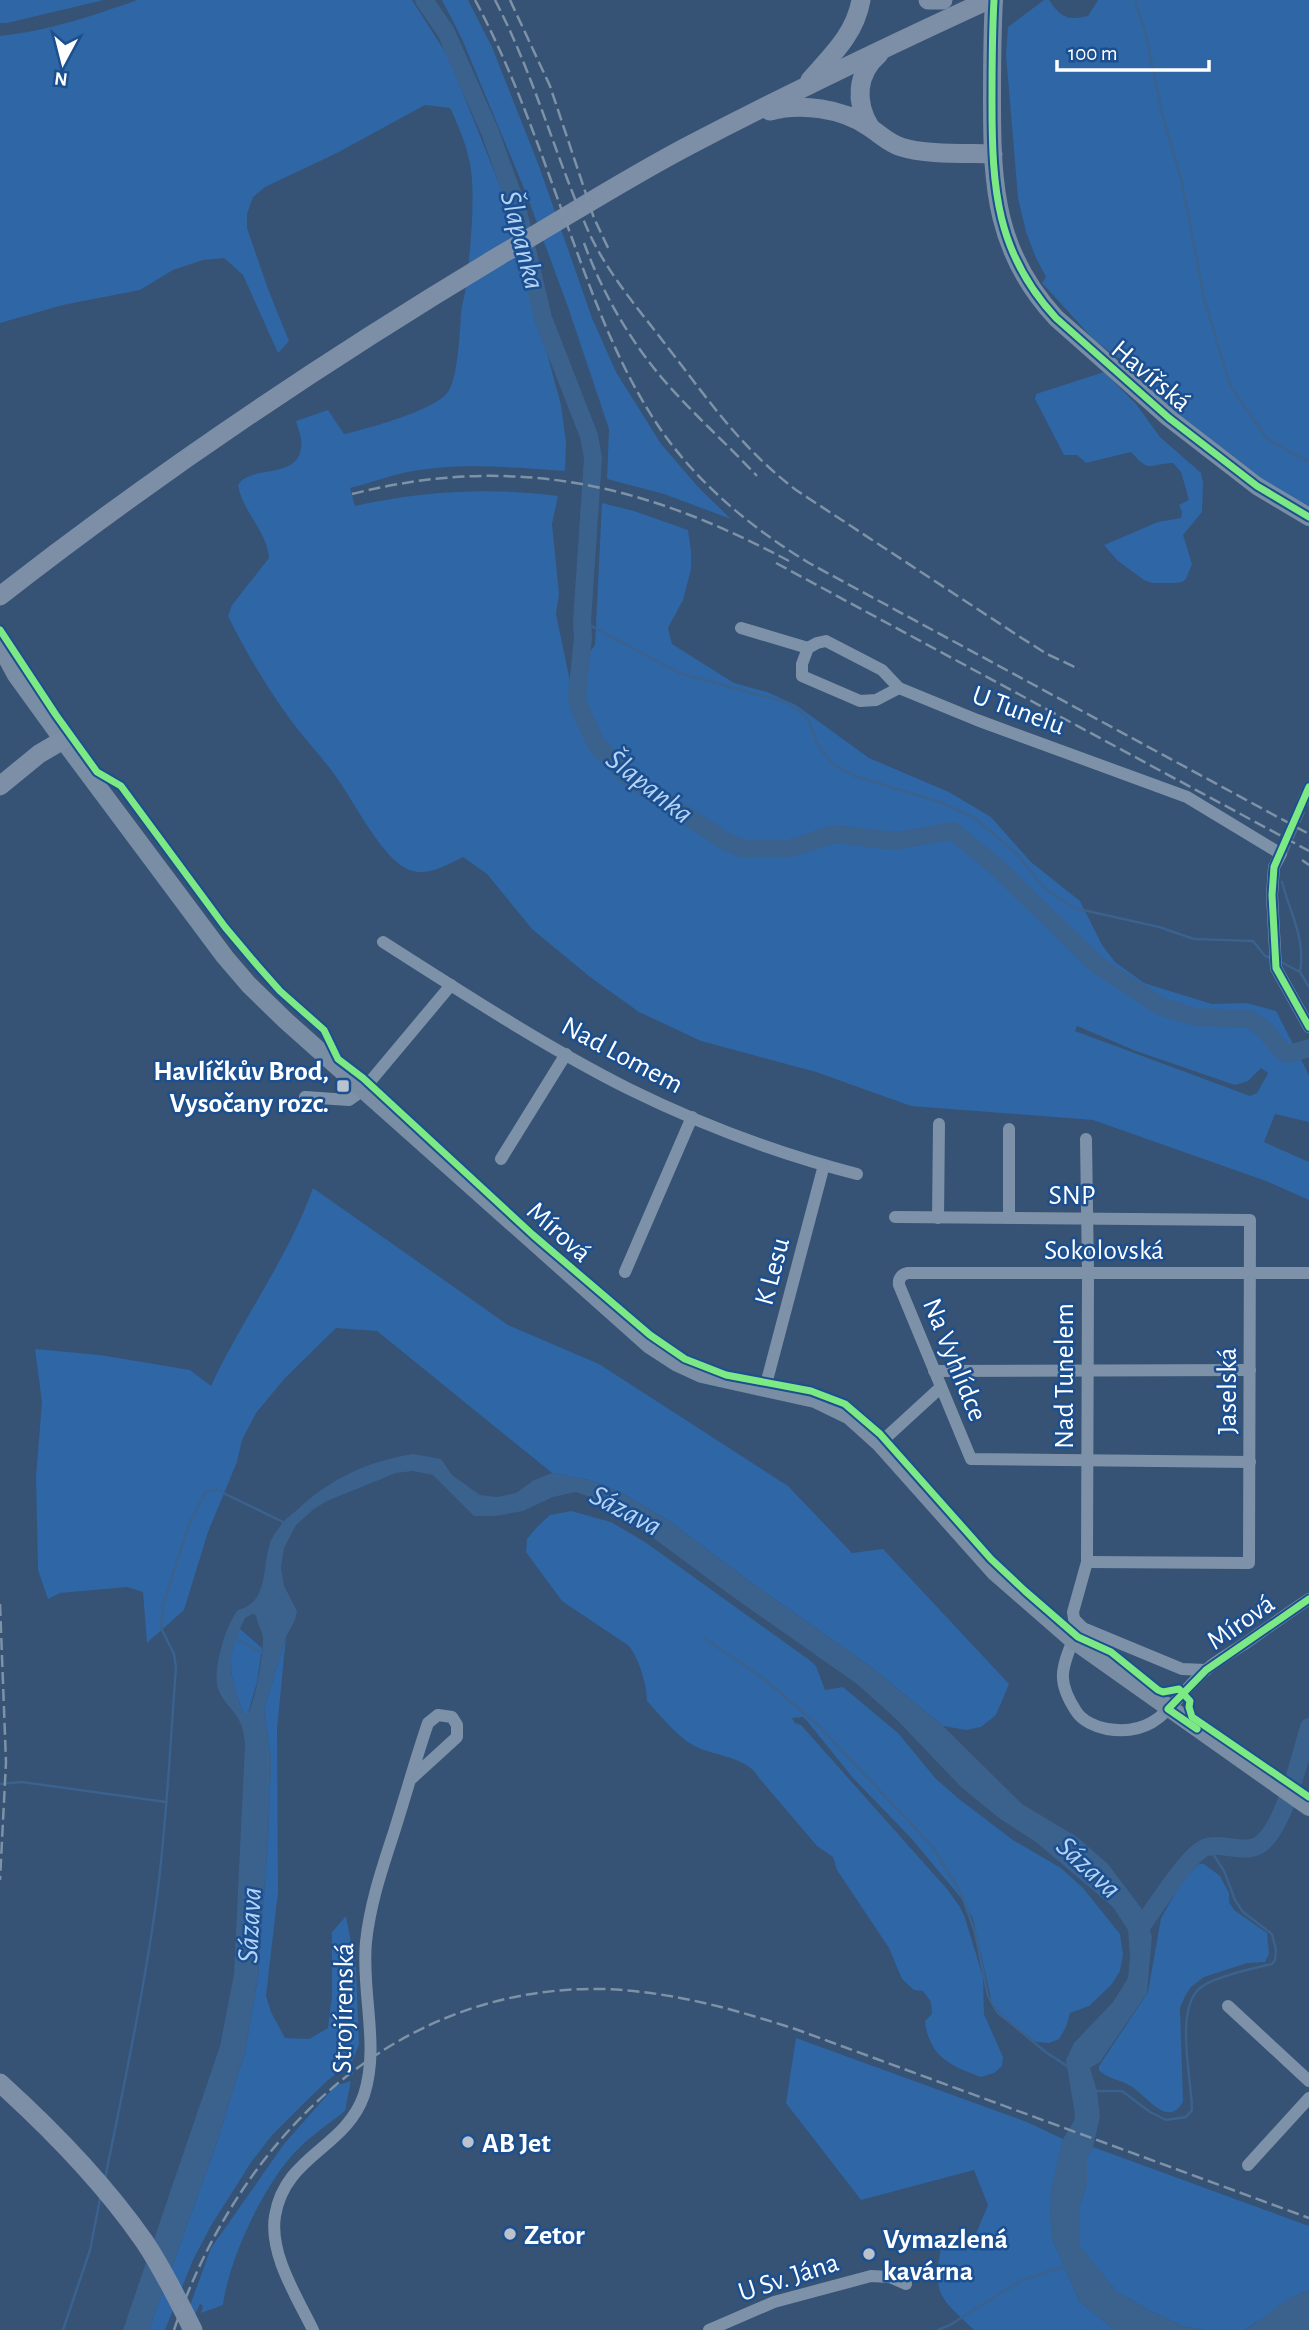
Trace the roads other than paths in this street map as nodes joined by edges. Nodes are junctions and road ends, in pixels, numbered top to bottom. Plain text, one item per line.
1 (861, 0) edge
2 (928, 0) edge
3 (943, 0) edge
4 (988, 0) edge
5 (995, 0) edge
6 (910, 36) junction
7 (804, 88) junction
8 (870, 127) junction
9 (688, 146) junction
10 (993, 154) junction
11 (1309, 517) edge
12 (0, 596) edge
13 (741, 628) dead end
14 (0, 645) edge
15 (808, 648) junction
16 (899, 688) junction
17 (63, 740) junction
18 (0, 786) edge
19 (383, 942) dead end
20 (451, 985) junction
21 (1309, 1027) edge
22 (566, 1054) junction
23 (363, 1090) junction
24 (305, 1097) dead end
25 (692, 1117) junction
26 (939, 1124) dead end
27 (1009, 1129) dead end
28 (1086, 1139) dead end
29 (501, 1159) dead end
30 (824, 1165) junction
31 (858, 1174) dead end
32 (895, 1217) dead end
33 (938, 1218) junction
34 (1009, 1218) junction
35 (1087, 1218) junction
36 (1250, 1220) joint
37 (625, 1272) dead end
38 (1251, 1273) junction
39 (1309, 1273) edge
40 (1088, 1274) junction
41 (901, 1277) joint
42 (1250, 1370) junction
43 (934, 1371) junction
44 (1088, 1372) junction
45 (765, 1388) junction
46 (940, 1388) junction
47 (880, 1443) junction
48 (1088, 1461) junction
49 (1250, 1462) junction
50 (1087, 1562) junction
51 (1309, 1599) edge
52 (1073, 1612) joint
53 (1073, 1640) junction
54 (1206, 1670) junction
55 (1168, 1709) junction
56 (411, 1779) junction
57 (1309, 1807) edge
58 (1228, 2006) dead end
59 (1309, 2081) edge
60 (0, 2083) edge
61 (1309, 2098) edge
62 (1248, 2165) dead end
63 (906, 2284) dead end
64 (193, 2330) edge
65 (313, 2330) edge
66 (709, 2330) edge

1 - 7 main road
2 - 3 main road
4 - 6 main road
5 - 10 street, Havířská
6 - 7 main road
6 - 8 main road
7 - 9 main road
8 - 9 main road
8 - 10 main road
9 - 12 main road
10 - 11 street, Havířská
13 - 15 street, U Tunelu
14 - 17 street, Mírová
15 - 16 street, U Tunelu
15 - 16 street
16 - 21 street, U Tunelu
17 - 18 main road
17 - 23 street, Mírová
19 - 20 street, Nad Lomem
20 - 22 street, Nad Lomem
20 - 23 street
22 - 25 street, Nad Lomem
22 - 29 street
23 - 24 street
23 - 45 street, Mírová
25 - 30 street, Nad Lomem
25 - 37 street
26 - 33 street
27 - 34 street
28 - 35 street, Nad Tunelem
30 - 31 street, Nad Lomem
30 - 45 street, K Lesu
32 - 33 street, SNP
33 - 34 street, SNP
34 - 35 street, SNP
35 - 36 street, SNP
35 - 40 street, Nad Tunelem
36 - 38 street, Jaselská
38 - 39 street, Sokolovská
38 - 40 street, Sokolovská
38 - 42 street, Jaselská
40 - 41 street, Sokolovská
40 - 44 street, Nad Tunelem
41 - 43 street, Na Vyhlídce
42 - 44 street
42 - 49 street, Jaselská
43 - 44 street
43 - 46 street, Na Vyhlídce
44 - 48 street, Nad Tunelem
45 - 47 street, Mírová
46 - 47 street
46 - 48 street, Na Vyhlídce
47 - 53 street, Mírová
48 - 49 street
48 - 50 street, Nad Tunelem
49 - 50 street, Jaselská
50 - 52 street, Nad Tunelem
51 - 54 street, Mírová
52 - 54 street, Mírová
53 - 55 street, Mírová
53 - 55 street, Mírová
54 - 55 street, Mírová
55 - 57 street, Mírová
56 - 56 street, Strojírenská
56 - 65 street, Strojírenská
58 - 59 street
60 - 64 main road
61 - 62 street
63 - 66 street, U Sv. Jána

